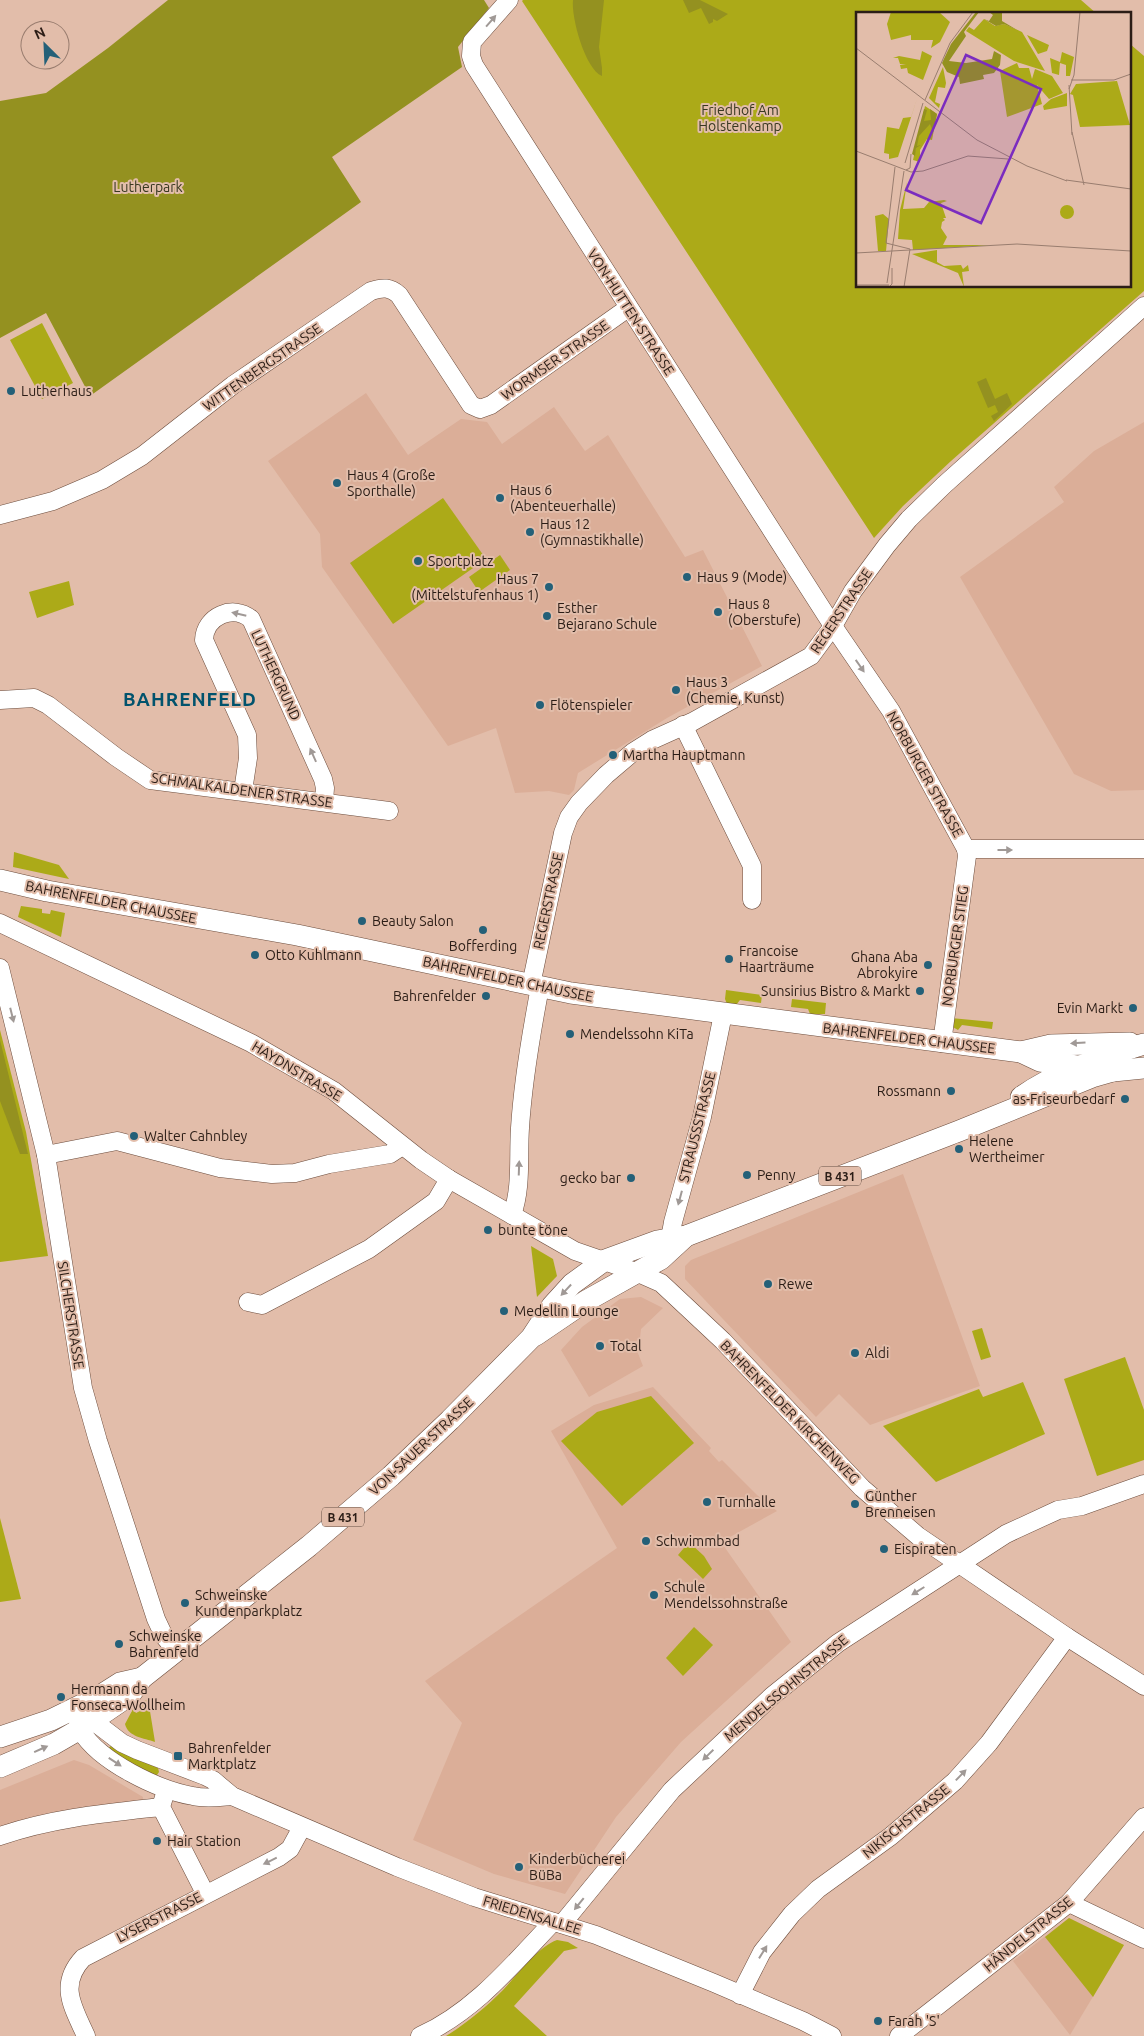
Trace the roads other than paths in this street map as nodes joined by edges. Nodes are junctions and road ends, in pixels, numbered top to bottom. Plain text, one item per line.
1 (509, 0) edge
2 (1144, 306) edge
3 (628, 308) junction
4 (480, 409) joint
5 (0, 515) edge
6 (833, 626) junction
7 (0, 700) edge
8 (683, 725) junction
9 (243, 791) junction
10 (324, 801) junction
11 (389, 811) dead end
12 (966, 849) junction
13 (1144, 849) edge
14 (0, 880) edge
15 (752, 900) dead end
16 (0, 924) edge
17 (0, 968) edge
18 (536, 986) junction
19 (723, 1014) junction
20 (942, 1043) junction
21 (1144, 1043) edge
22 (1021, 1052) junction
23 (1080, 1065) junction
24 (1144, 1068) edge
25 (1113, 1071) junction
26 (994, 1116) junction
27 (402, 1146) junction
28 (46, 1155) junction
29 (449, 1179) junction
30 (512, 1215) junction
31 (671, 1239) junction
32 (604, 1260) junction
33 (636, 1272) junction
34 (248, 1302) dead end
35 (586, 1302) junction
36 (531, 1338) junction
37 (1144, 1484) edge
38 (959, 1564) junction
39 (1067, 1637) junction
40 (176, 1651) junction
41 (142, 1678) junction
42 (1144, 1686) edge
43 (76, 1708) junction
44 (87, 1725) junction
45 (35, 1726) junction
46 (0, 1737) edge
47 (0, 1750) edge
48 (175, 1766) junction
49 (0, 1767) edge
50 (166, 1788) junction
51 (232, 1796) junction
52 (161, 1806) junction
53 (1144, 1817) edge
54 (302, 1827) junction
55 (0, 1836) edge
56 (205, 1893) junction
57 (1070, 1903) junction
58 (558, 1923) junction
59 (1144, 1940) edge
60 (740, 1996) junction
61 (86, 2036) edge
62 (420, 2036) edge
63 (832, 2036) edge
64 (899, 2036) edge

3 -> 1 street, VON-HUTTEN-STRASSE
2 - 6 street, REGERSTRASSE
3 - 4 street, WORMSER STRASSE
3 - 6 street, VON-HUTTEN-STRASSE
4 - 5 street, WITTENBERGSTRASSE
6 - 8 street, REGERSTRASSE
6 -> 12 street, NORBURGER STRASSE
7 - 9 street, SCHMALKALDENER STRASSE
8 - 15 street
8 - 18 street, REGERSTRASSE
9 - 10 street, SCHMALKALDENER STRASSE
10 -> 9 street, LUTHERGRUND
10 - 11 street, SCHMALKALDENER STRASSE
12 -> 13 street, NORBURGER STRASSE
12 - 20 street, NORBURGER STIEG
14 - 18 main road, BAHRENFELDER CHAUSSEE
16 - 27 street, HAYDNSTRASSE
17 -> 28 street, SILCHERSTRASSE
18 - 19 main road, BAHRENFELDER CHAUSSEE
30 -> 18 street, REGERSTRASSE
19 - 20 main road, BAHRENFELDER CHAUSSEE
19 -> 31 street, STRAUSSSTRASSE
20 - 22 main road, BAHRENFELDER CHAUSSEE
21 -> 22 main road, BAHRENFELDER CHAUSSEE
21 - 23 main road, BAHRENFELDER CHAUSSEE / B 431
22 - 23 main road, BAHRENFELDER CHAUSSEE
23 - 25 main road, BAHRENFELDER CHAUSSEE
23 - 26 main road, BAHRENFELDER CHAUSSEE / B 431
24 - 25 main road, BAHRENFELDER CHAUSSEE / B 431
25 - 26 main road, VON-SAUER-STRASSE / B 431
26 - 31 main road, VON-SAUER-STRASSE / B 431
27 - 28 street
27 - 29 street, HAYDNSTRASSE
28 - 40 street, SILCHERSTRASSE
29 - 30 street, HAYDNSTRASSE
29 - 34 street
30 - 32 street, HAYDNSTRASSE
31 - 32 main road, VON-SAUER-STRASSE / B 431
31 - 33 main road
31 - 33 main road, VON-SAUER-STRASSE / B 431
32 - 33 street
32 - 35 main road
32 -> 36 main road, VON-SAUER-STRASSE / B 431
33 - 35 main road, VON-SAUER-STRASSE / B 431
33 - 38 street, BAHRENFELDER KIRCHENWEG
35 - 36 main road, VON-SAUER-STRASSE / B 431
36 - 40 main road, VON-SAUER-STRASSE / B 431
37 - 38 street, MENDELSSOHNSTRASSE
38 - 39 street, BAHRENFELDER KIRCHENWEG
38 -> 58 street, MENDELSSOHNSTRASSE
39 - 42 street, BAHRENFELDER KIRCHENWEG
60 -> 39 street, NIKISCHSTRASSE
40 - 41 main road, VON-SAUER-STRASSE / B 431
41 - 43 main road, VON-SAUER-STRASSE / B 431
41 - 44 main road, VON-SAUER-STRASSE / B 431
43 - 44 street, FRIEDENSALLEE
43 - 45 main road, B 431
44 - 48 street, FRIEDENSALLEE
49 -> 44 main road, B 431
44 -> 50 street, FRIEDENSALLEE
45 - 46 main road, B 431
45 - 47 main road, B 431
48 - 50 street
48 - 51 street, FRIEDENSALLEE
50 - 51 street, FRIEDENSALLEE
50 - 52 street
51 - 54 street, FRIEDENSALLEE
52 - 55 street
52 - 56 street
53 - 57 street, HÄNDELSTRASSE
54 -> 56 street, LYSERSTRASSE
54 - 58 street, FRIEDENSALLEE
56 - 61 street, LYSERSTRASSE
57 - 59 street
57 - 64 street, HÄNDELSTRASSE
58 - 60 street, FRIEDENSALLEE
58 - 62 street
60 - 63 street, FRIEDENSALLEE

